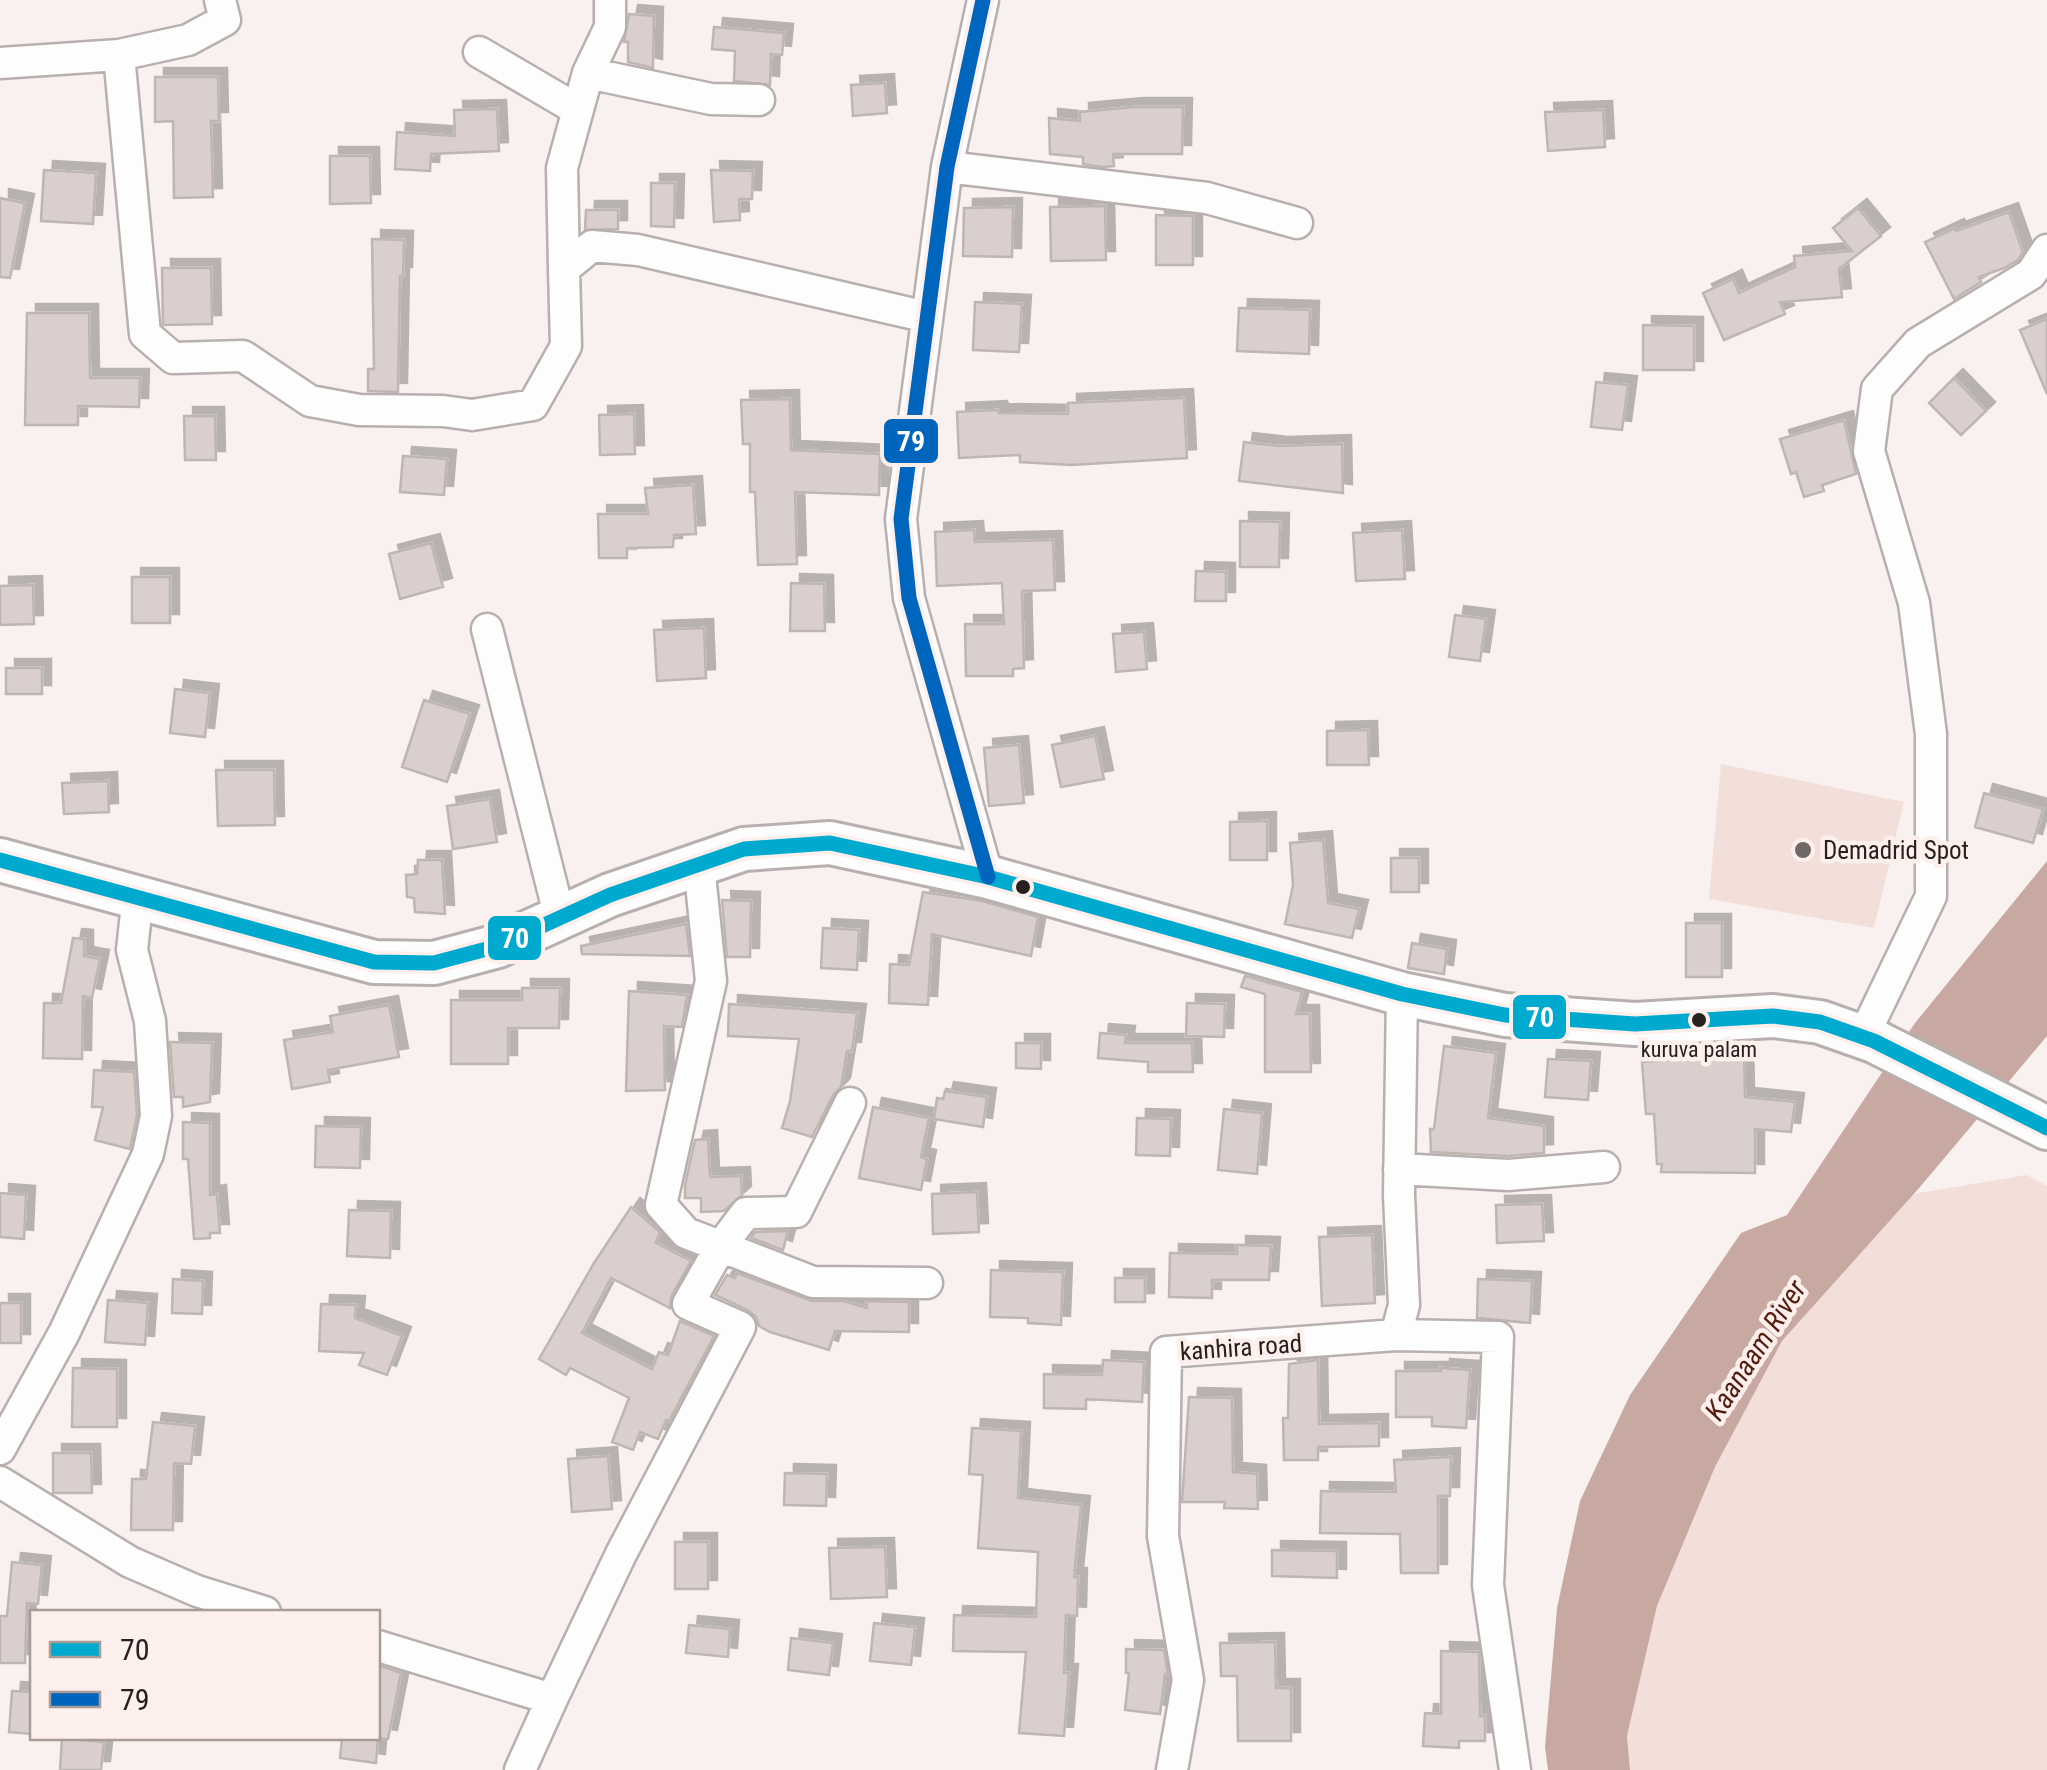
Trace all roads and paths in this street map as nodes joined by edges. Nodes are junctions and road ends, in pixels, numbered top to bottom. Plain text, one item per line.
1 (220, 0) edge
2 (610, 0) edge
3 (983, 0) edge
4 (480, 52) dead end
5 (119, 55) junction
6 (0, 64) edge
7 (588, 73) junction
8 (759, 100) dead end
9 (578, 110) junction
10 (946, 168) junction
11 (1297, 223) dead end
12 (2042, 266) edge
13 (564, 269) junction
14 (928, 317) junction
15 (487, 629) dead end
16 (0, 860) edge
17 (699, 865) junction
18 (988, 876) junction
19 (138, 895) junction
20 (560, 918) junction
21 (1402, 994) junction
22 (1868, 1039) junction
23 (850, 1103) dead end
24 (2033, 1121) edge
25 (1604, 1167) dead end
26 (1399, 1169) junction
27 (720, 1246) junction
28 (928, 1283) dead end
29 (1396, 1335) junction
30 (0, 1449) edge
31 (0, 1482) edge
32 (258, 1610) edge
33 (380, 1647) edge
34 (552, 1698) junction
35 (520, 1770) edge
36 (1172, 1770) edge
37 (1515, 1770) edge

1 - 5 street
2 - 7 street
3 - 10 street
4 - 9 street
5 - 6 street
5 - 13 street
7 - 8 street
7 - 9 street
9 - 13 street
10 - 11 street
10 - 14 street
12 - 22 street
13 - 14 street
14 - 18 street
15 - 20 street
16 - 19 main road
17 - 18 main road
17 - 20 main road
17 - 27 street
18 - 21 main road
19 - 20 main road
19 - 30 street
21 - 22 main road
21 - 26 street
22 - 24 main road
23 - 27 street
25 - 26 street
26 - 29 street
27 - 28 street
27 - 34 street
29 - 36 street, kanhira road
29 - 37 street
31 - 32 street
33 - 34 street
34 - 35 street

